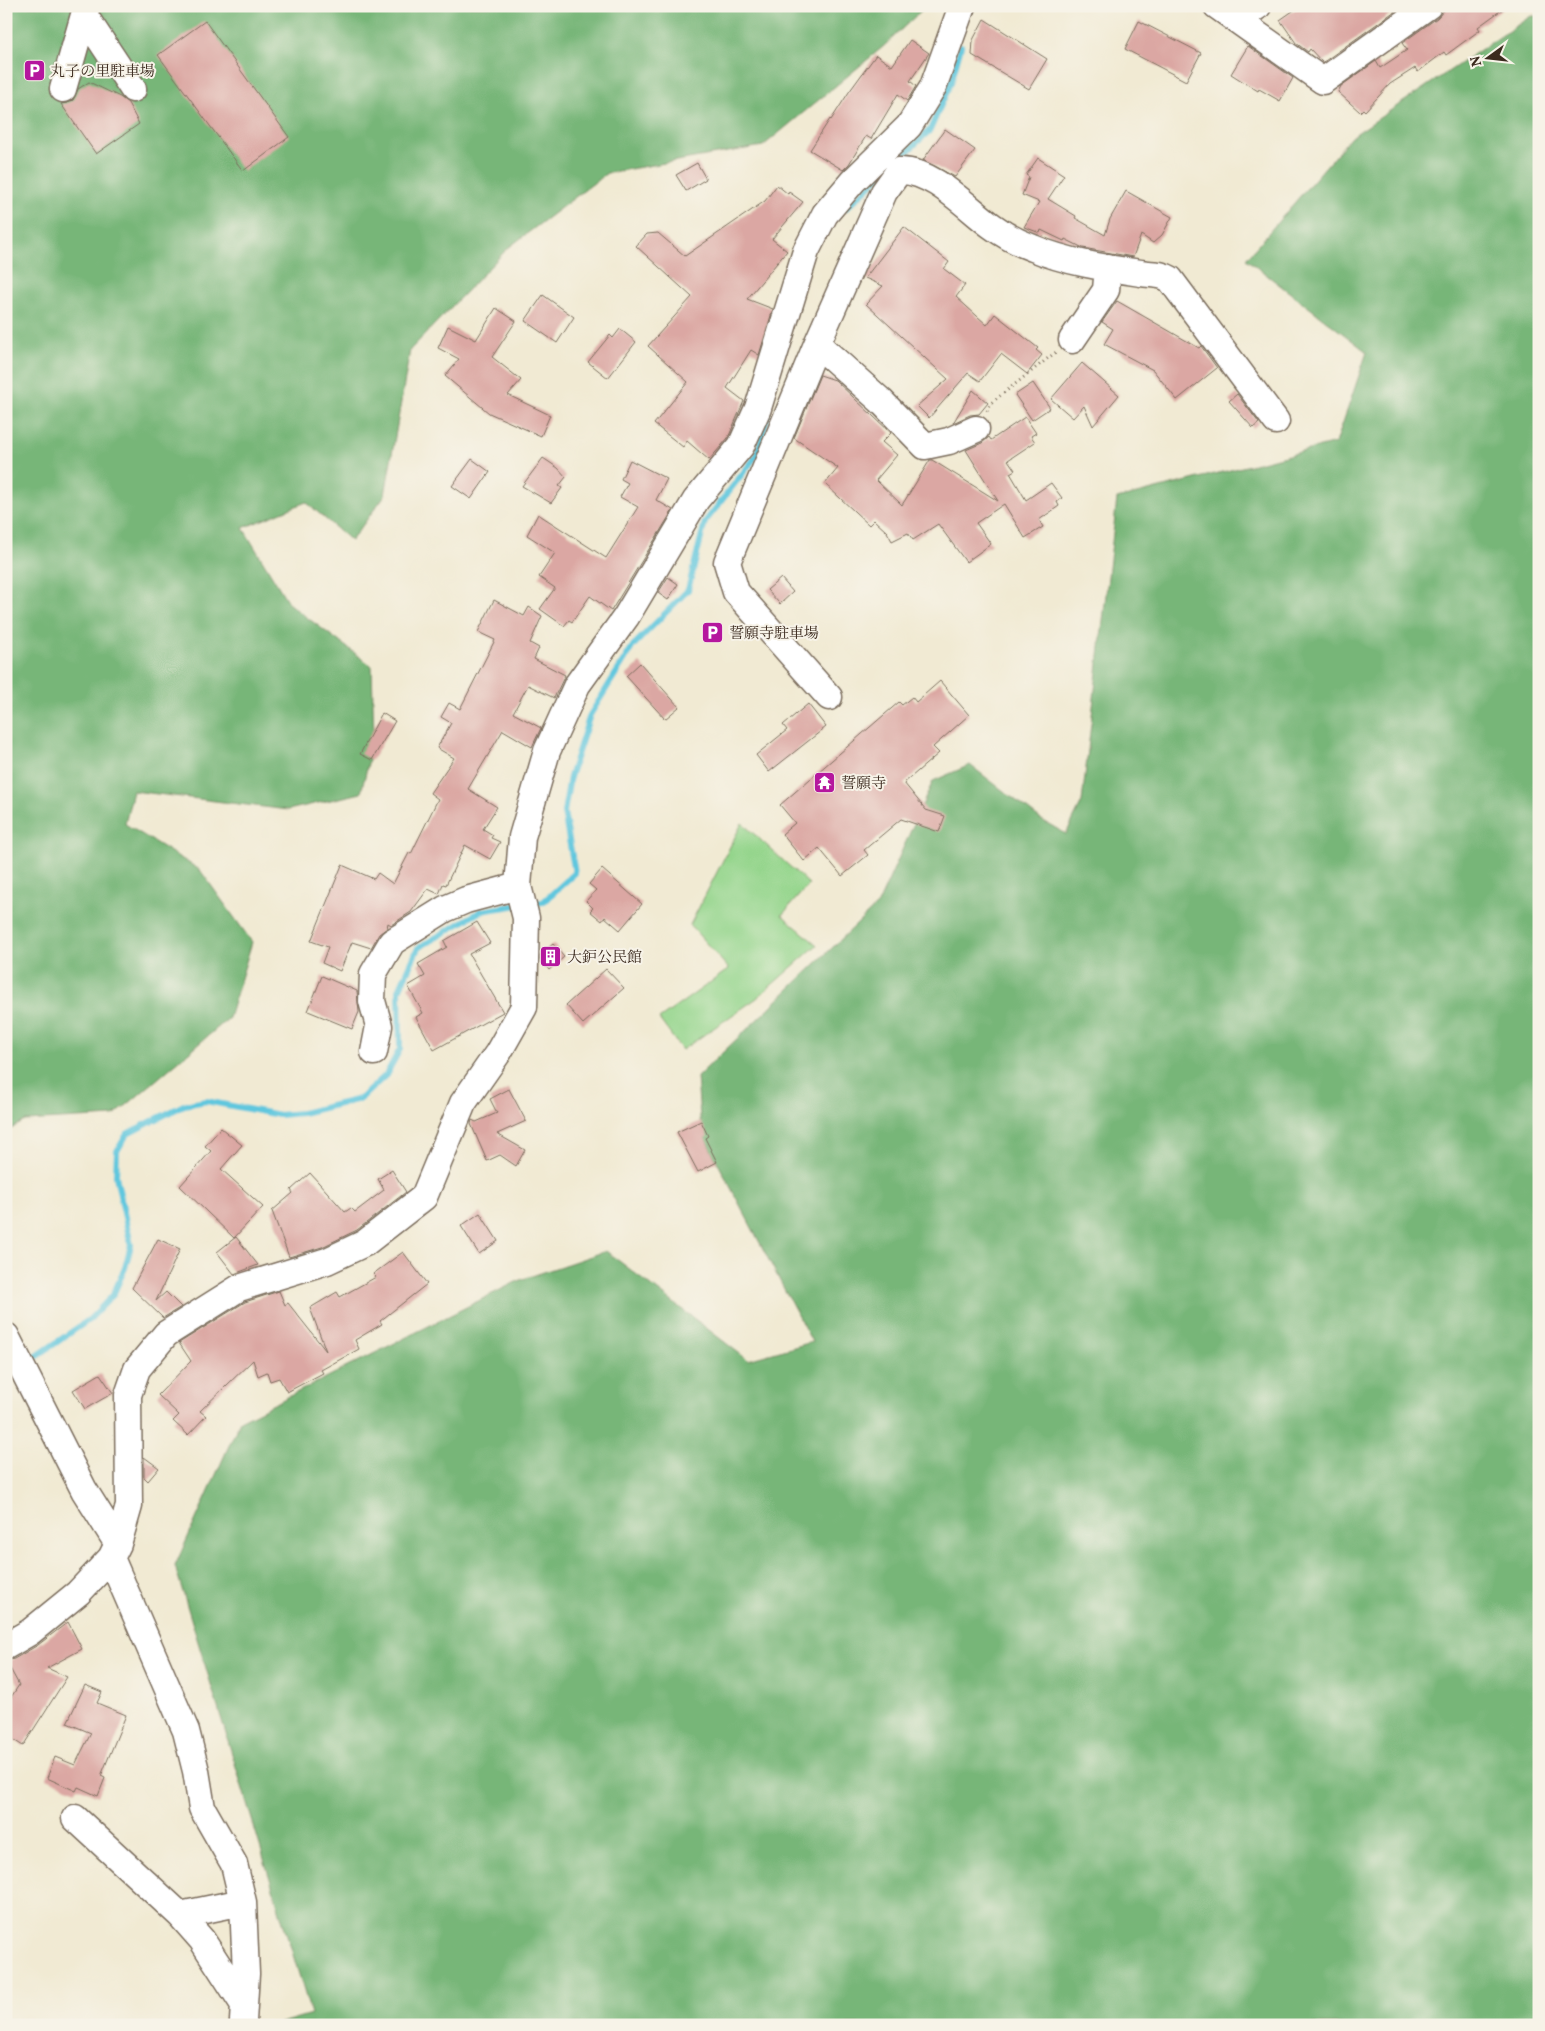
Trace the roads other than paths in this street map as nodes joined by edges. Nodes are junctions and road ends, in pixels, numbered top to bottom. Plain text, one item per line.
1 (962, 6) edge
2 (1428, 6) edge
3 (86, 11) edge
4 (1238, 11) edge
5 (63, 89) dead end
6 (132, 89) dead end
7 (890, 145) junction
8 (899, 171) junction
9 (1108, 267) junction
10 (1072, 340) road end
11 (777, 347) junction
12 (815, 349) junction
13 (1276, 421) dead end
14 (976, 428) road end
15 (829, 697) dead end
16 (518, 886) junction
17 (374, 1052) dead end
18 (10, 1343) edge
19 (115, 1551) junction
20 (6, 1646) edge
21 (75, 1818) dead end
22 (243, 1902) junction
23 (180, 1915) junction
24 (244, 2015) edge

1 - 7 street
2 - 4 street
3 - 5 street
3 - 6 street
7 - 8 street
7 - 11 street
8 - 9 street
8 - 12 street
9 - 10 street
9 - 13 street
11 - 12 street
11 - 16 street
12 - 14 street
12 - 15 street
16 - 17 street
16 - 19 street
18 - 19 street
19 - 20 street
19 - 22 street
21 - 23 street
22 - 23 street
22 - 24 street
23 - 24 street

